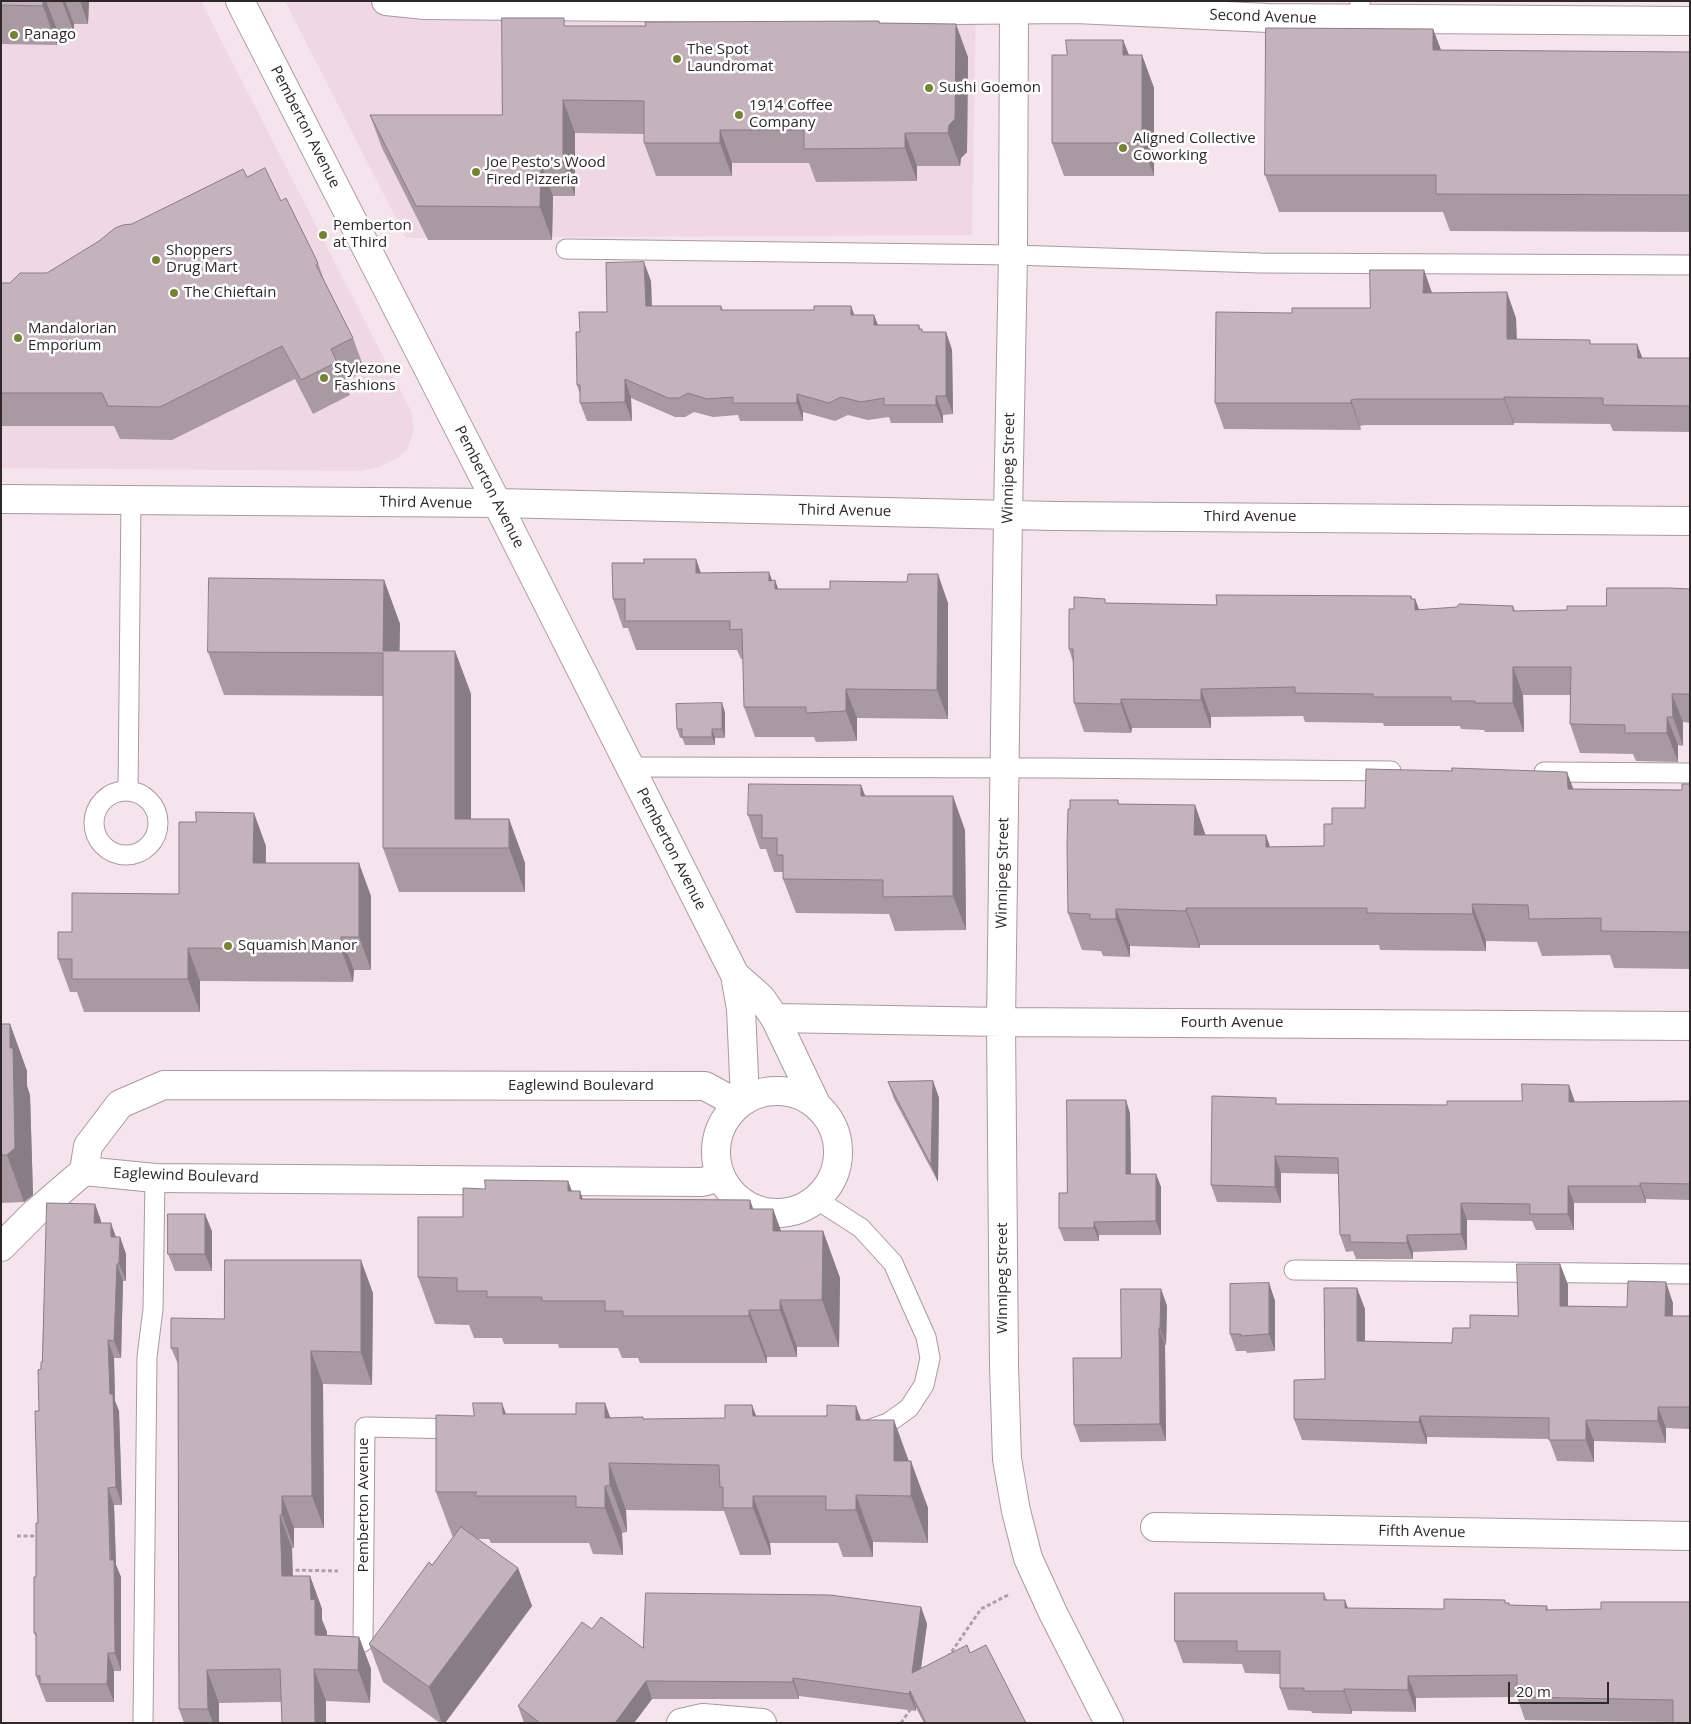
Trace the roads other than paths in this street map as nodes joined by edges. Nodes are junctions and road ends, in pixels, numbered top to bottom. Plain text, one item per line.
1 (386, 1) edge
2 (249, 4) edge
3 (1014, 5) edge
4 (1360, 10) edge
5 (1690, 21) edge
6 (566, 249) dead end
7 (1013, 255) junction
8 (1690, 265) edge
9 (1, 499) edge
10 (131, 500) junction
11 (497, 503) junction
12 (1008, 515) junction
13 (1690, 521) edge
14 (630, 767) junction
15 (1005, 768) junction
16 (1412, 771) edge
17 (1531, 772) edge
18 (1690, 773) edge
19 (128, 791) dead end
20 (734, 975) junction
21 (775, 1018) junction
22 (1002, 1022) junction
23 (1690, 1026) edge
24 (742, 1101) junction
25 (816, 1104) junction
26 (84, 1171) junction
27 (721, 1177) junction
28 (155, 1178) junction
29 (816, 1199) junction
30 (1, 1247) edge
31 (1294, 1270) dead end
32 (1690, 1274) edge
33 (478, 1429) edge
34 (853, 1431) edge
35 (1155, 1527) dead end
36 (1690, 1536) edge
37 (363, 1642) dead end
38 (143, 1723) edge
39 (681, 1723) edge
40 (762, 1723) edge
41 (1109, 1723) edge

1 - 3 street, Second Avenue
2 - 11 street, Pemberton Avenue
3 - 4 street, Second Avenue
3 - 7 street, Winnipeg Street
4 - 5 street, Second Avenue
6 - 7 lane
7 - 8 lane
7 - 12 street, Winnipeg Street
9 - 10 street, Third Avenue
10 - 11 street, Third Avenue
10 - 19 lane
11 - 12 street, Third Avenue
11 - 14 street, Pemberton Avenue
12 - 13 street, Third Avenue
12 - 15 street, Winnipeg Street
14 - 15 lane
14 - 20 street, Pemberton Avenue
15 - 16 lane
15 - 22 street, Winnipeg Street
17 - 18 lane
20 - 21 street, Pemberton Avenue
20 - 24 street, Pemberton Avenue
21 - 22 street, Fourth Avenue
21 - 25 street, Pemberton Avenue
22 - 23 street, Fourth Avenue
22 - 41 street, Winnipeg Street
24 - 25 street
24 - 26 street, Eaglewind Boulevard
24 - 27 street
25 - 29 street
26 - 28 street, Eaglewind Boulevard
26 - 30 street
27 - 28 street, Eaglewind Boulevard
27 - 29 street
28 - 38 lane
29 - 34 lane
31 - 32 lane
33 - 37 lane, Pemberton Avenue
35 - 36 street, Fifth Avenue
39 - 40 street

